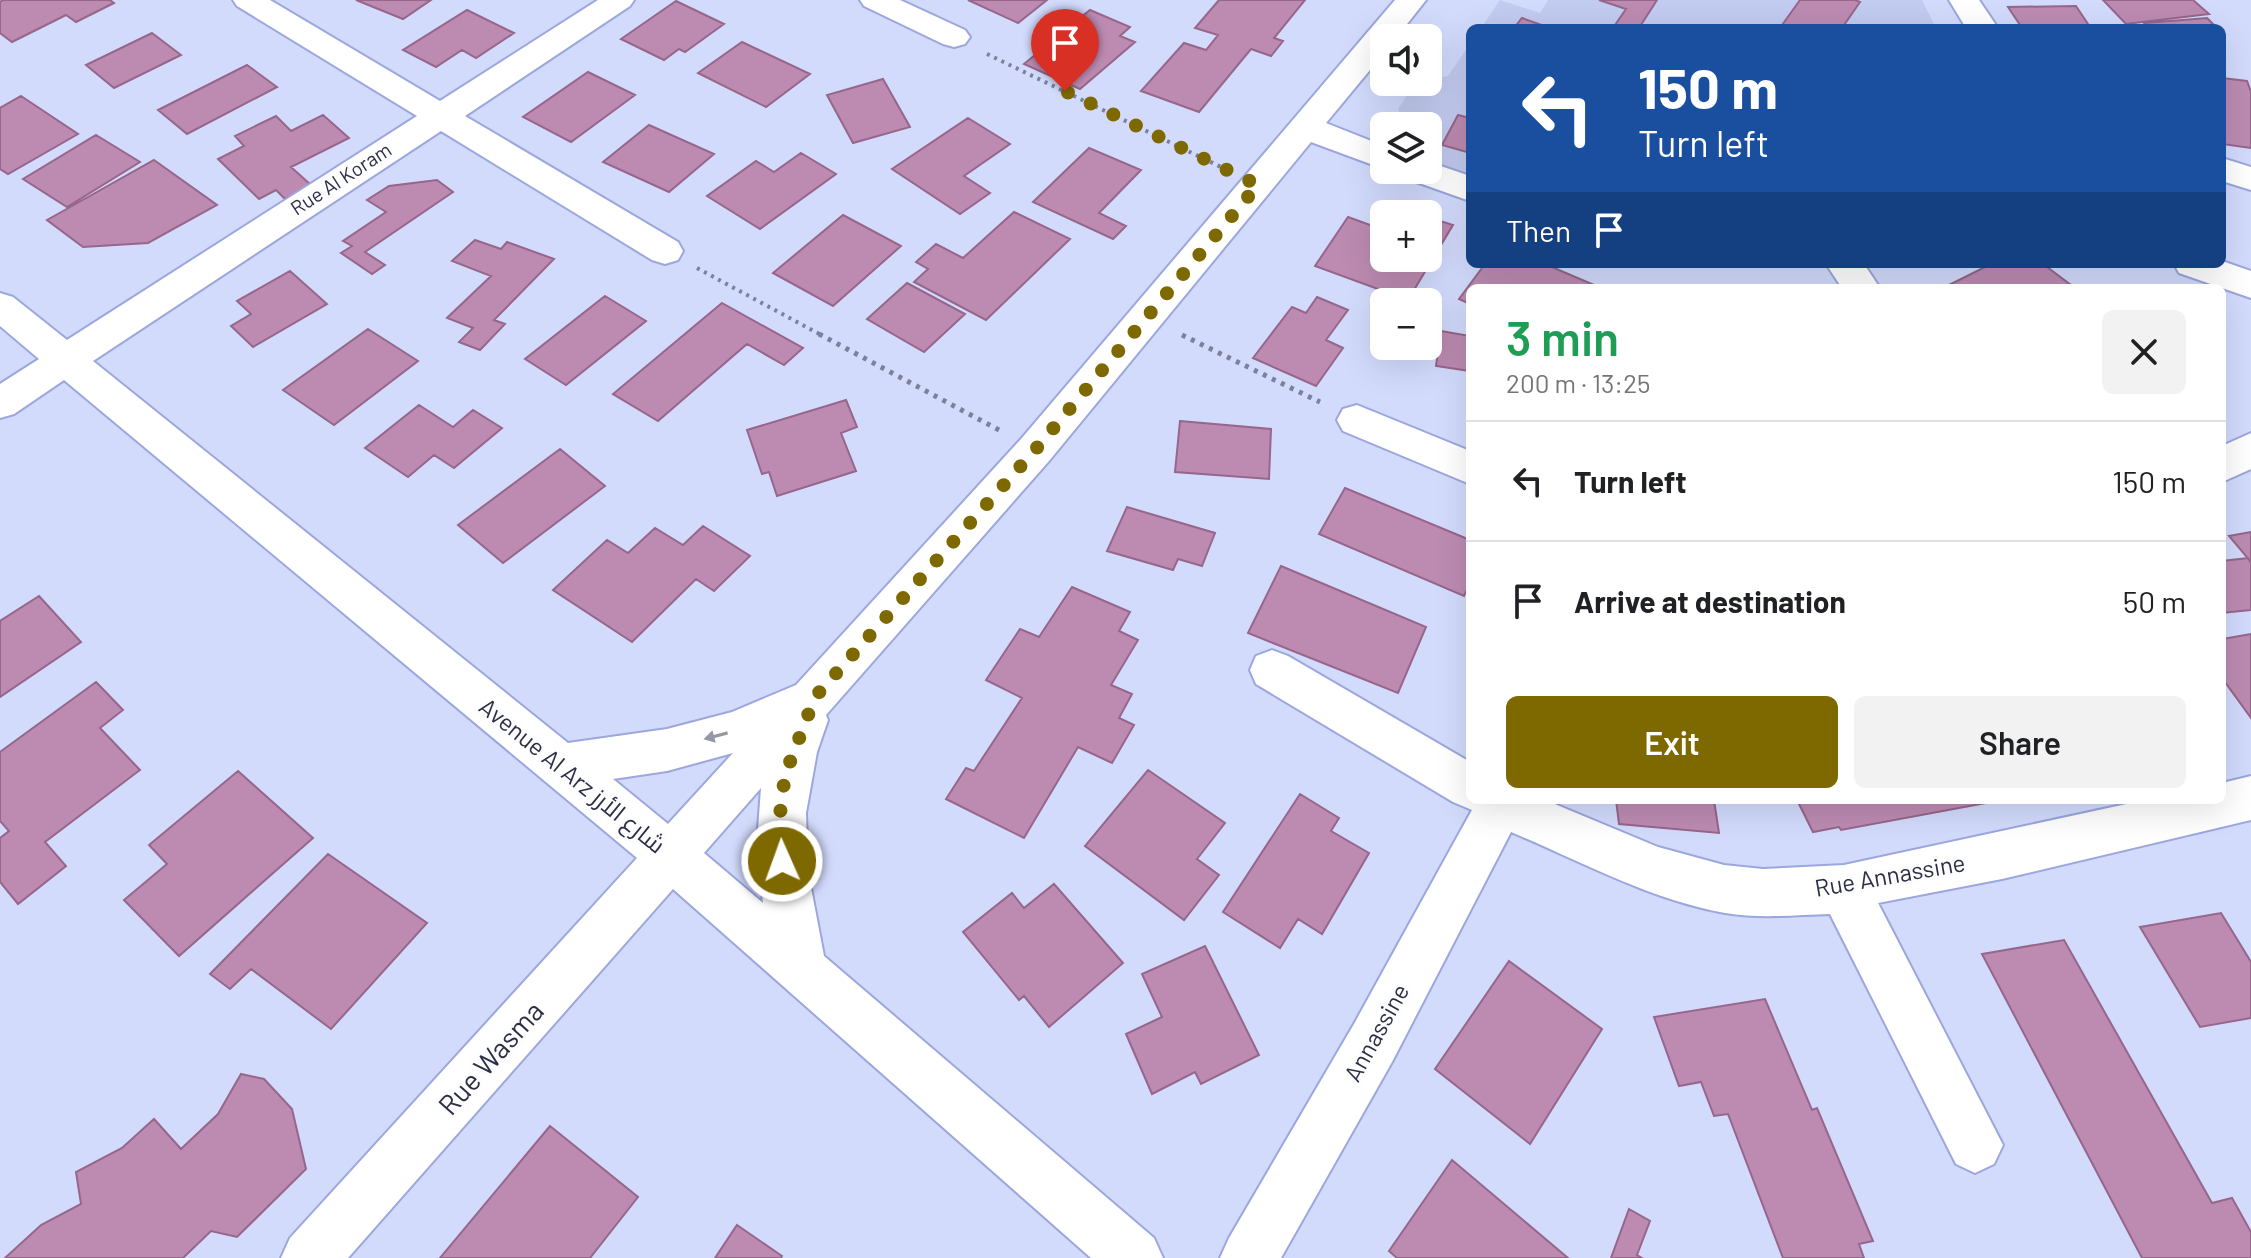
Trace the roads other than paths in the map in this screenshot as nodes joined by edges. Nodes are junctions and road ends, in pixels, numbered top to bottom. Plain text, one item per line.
1 (248, 0) edge
2 (619, 0) edge
3 (875, 0) edge
4 (1411, 0) edge
5 (1964, 0) edge
6 (1979, 24) edge
7 (954, 37) road end
8 (437, 116) junction
9 (1306, 128) junction
10 (1370, 153) edge
11 (2226, 170) edge
12 (1442, 179) edge
13 (2251, 179) edge
14 (1466, 188) edge
15 (665, 251) road end
16 (2203, 268) edge
17 (2251, 285) edge
18 (0, 306) edge
19 (64, 360) junction
20 (0, 403) edge
21 (1357, 420) road end
22 (2251, 449) edge
23 (2226, 464) edge
24 (1466, 466) edge
25 (1272, 670) dead end
26 (815, 697) junction
27 (559, 766) junction
28 (1466, 785) edge
29 (1484, 804) edge
30 (1503, 804) edge
31 (2200, 804) edge
32 (672, 857) junction
33 (1844, 889) junction
34 (801, 967) junction
35 (1975, 1145) dead end
36 (310, 1258) edge
37 (1134, 1258) edge
38 (1249, 1258) edge

1 - 8 street
2 - 8 street, Rue Al Koram
3 - 7 street
4 - 9 street, Rue Wasma
5 - 6 street
8 - 15 street
8 - 19 street, Rue Al Koram
9 - 10 street
9 - 26 street, Rue Wasma
11 - 13 street
12 - 14 street
16 - 17 street
18 - 19 street, Avenue Al Arz شارع الأرز
19 - 20 street, Rue Al Koram
19 - 27 street, Avenue Al Arz شارع الأرز
21 - 24 street
22 - 23 street
25 - 28 street, Rue Annassine
26 -> 27 street
26 - 32 street, Rue Wasma
26 - 34 street
27 - 32 street, Avenue Al Arz شارع الأرز
29 - 38 street, Annassine
30 - 33 street, Rue Annassine
31 - 33 street, Rue Annassine
32 - 34 street, Avenue Al Arz شارع الأرز
32 - 36 street, Rue Wasma
33 - 35 street
34 - 37 street, Avenue Al Arz شارع الأرز

